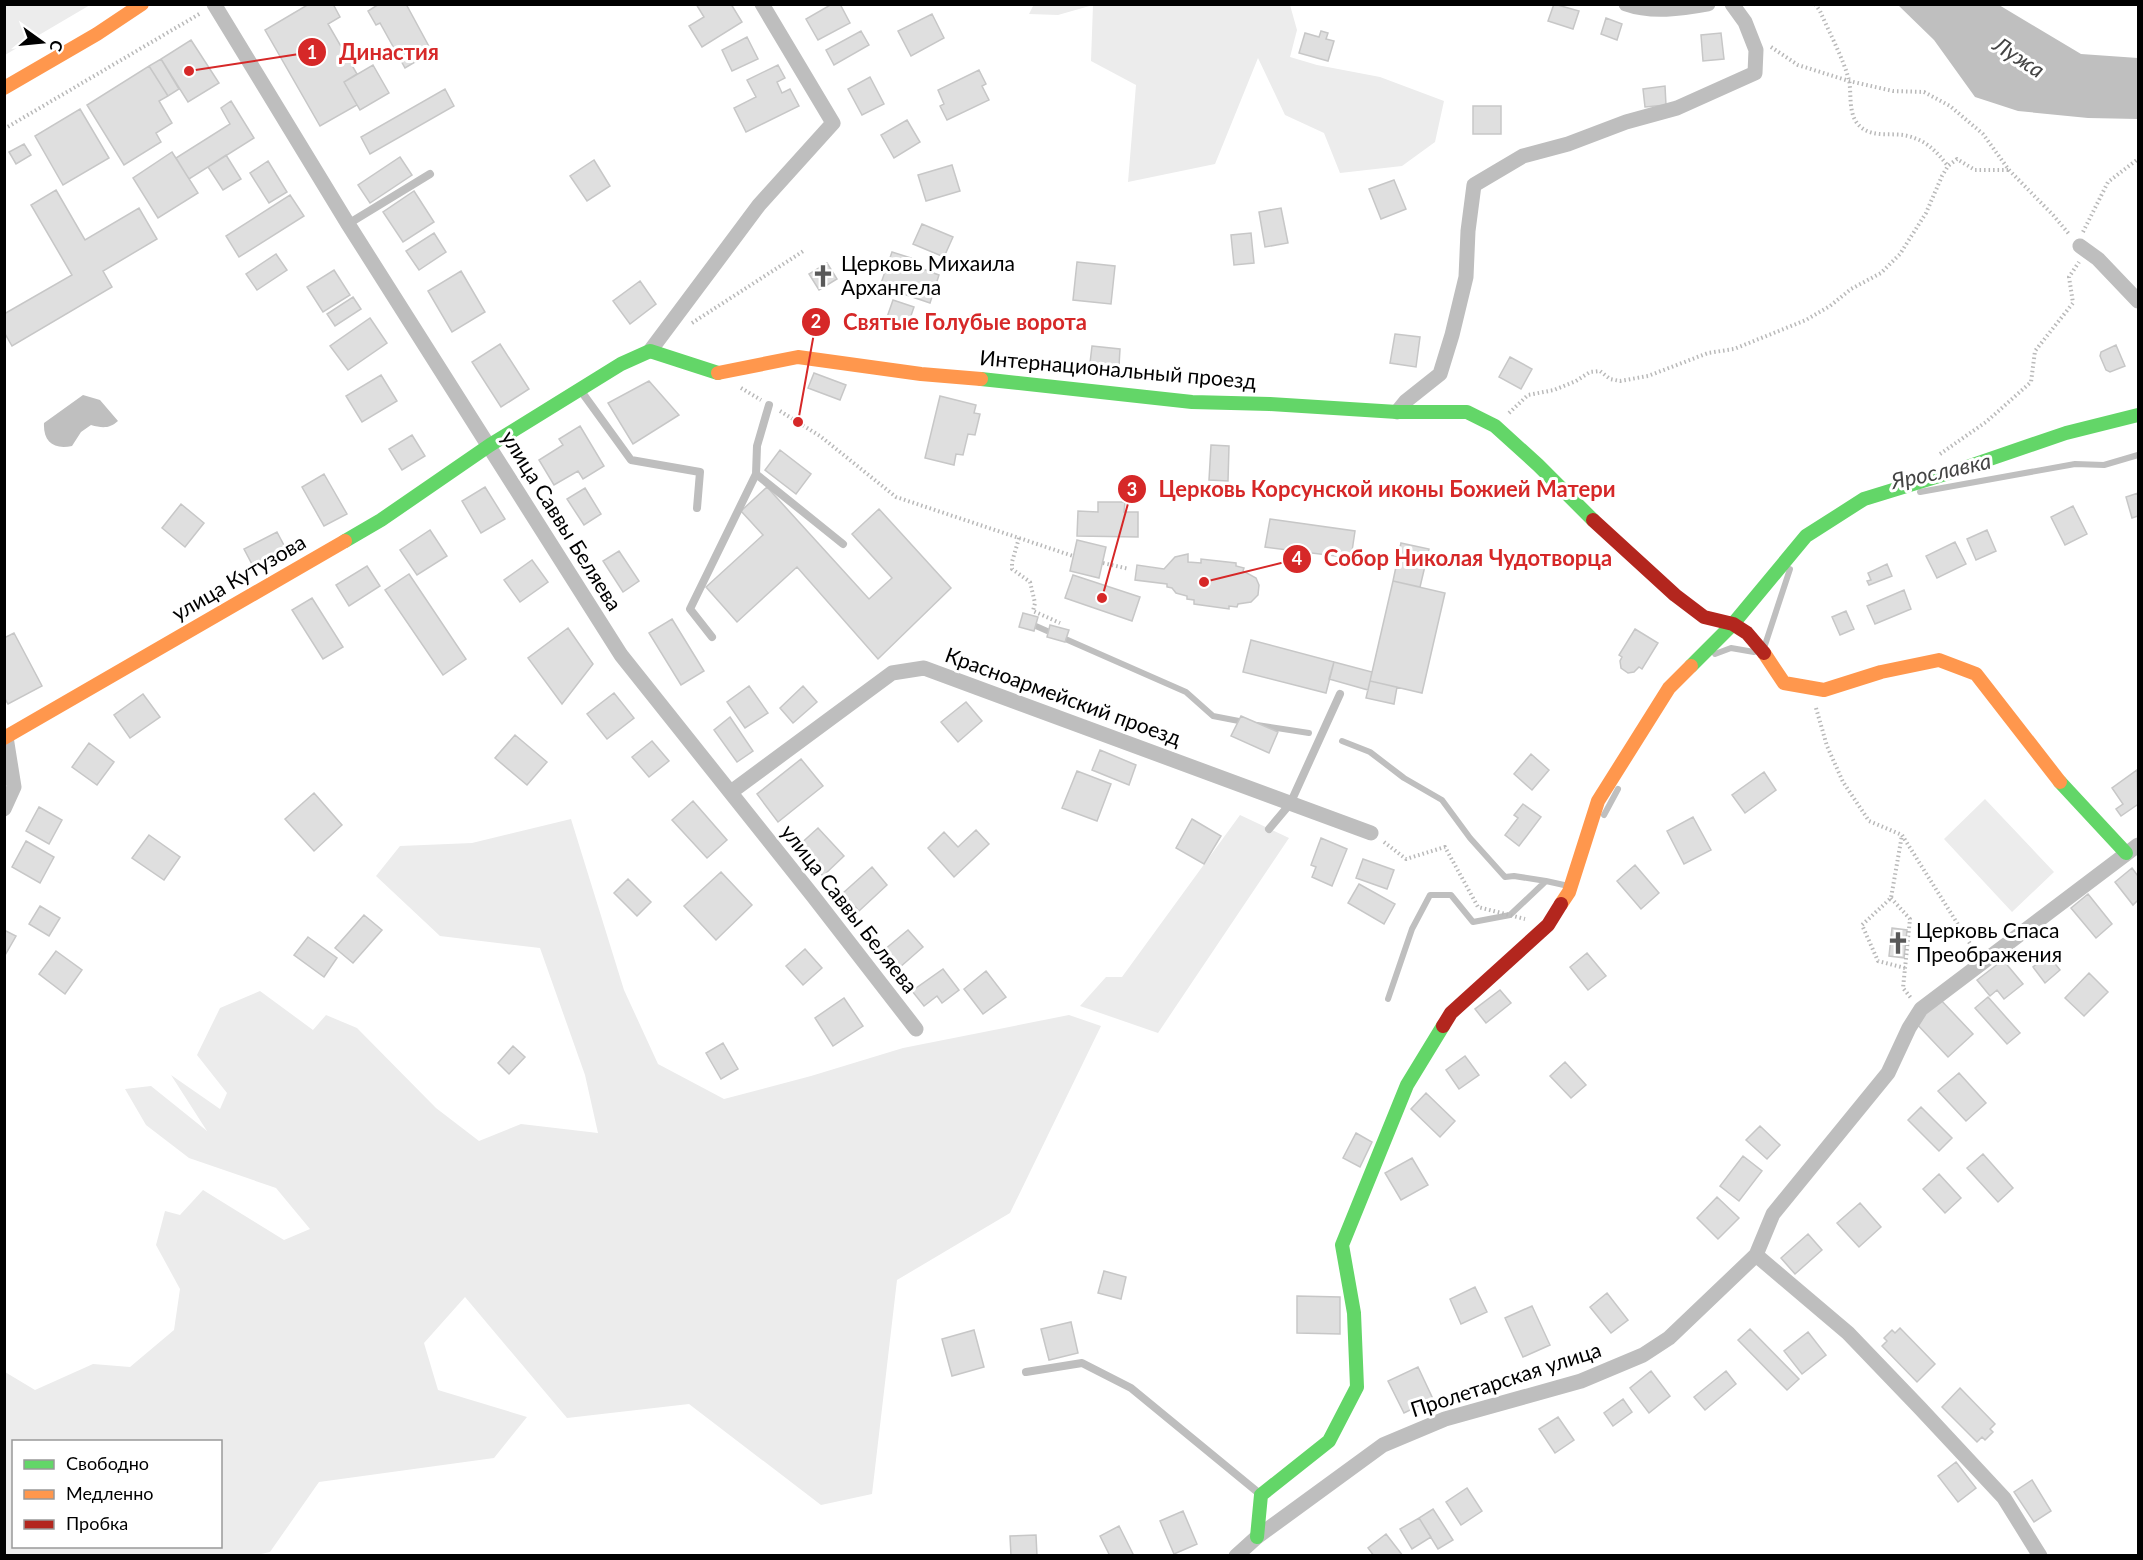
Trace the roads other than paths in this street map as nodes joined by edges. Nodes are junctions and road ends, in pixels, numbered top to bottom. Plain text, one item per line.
1 (142, 4) edge
2 (214, 4) edge
3 (762, 4) edge
4 (1626, 4) edge
5 (1707, 4) edge
6 (1732, 4) edge
7 (4, 88) edge
8 (430, 174) dead end
9 (348, 224) junction
10 (2080, 246) road end
11 (2139, 301) edge
12 (650, 351) junction
13 (580, 389) junction
14 (769, 405) road end
15 (1397, 412) junction
16 (2139, 415) edge
17 (490, 446) junction
18 (756, 474) junction
19 (697, 508) dead end
20 (843, 544) dead end
21 (1733, 624) junction
22 (712, 637) dead end
23 (1340, 694) dead end
24 (5, 736) edge
25 (731, 792) junction
26 (1290, 804) junction
27 (4, 809) edge
28 (1269, 829) dead end
29 (1371, 833) road end
30 (2132, 849) edge
31 (916, 1029) dead end
32 (1756, 1255) junction
33 (1026, 1372) dead end
34 (1262, 1495) junction
35 (1257, 1537) junction
36 (1236, 1556) edge
37 (2040, 1556) edge

1 - 7 street
2 - 9 street, улица Саввы Беляева
3 - 12 street
4 - 5 street
6 - 15 street
8 - 9 lane
9 - 17 street, улица Саввы Беляева
10 - 11 street
12 - 13 street
12 - 15 street, Интернациональный проезд
13 - 17 street
13 - 19 lane
14 - 18 lane
15 - 21 street, Интернациональный проезд
16 - 21 street
17 - 24 street, улица Кутузова
17 - 25 street, улица Саввы Беляева
18 - 20 lane
18 - 22 lane
21 - 30 street
21 - 34 street
23 - 26 lane
24 - 27 street
25 - 26 street, Красноармейский проезд
25 - 31 street, улица Саввы Беляева
26 - 28 lane
26 - 29 street, Красноармейский проезд
30 - 32 street, Пролетарская улица
32 - 35 street, Пролетарская улица
32 - 37 street
33 - 34 lane
34 - 35 street
35 - 36 street, Пролетарская улица

